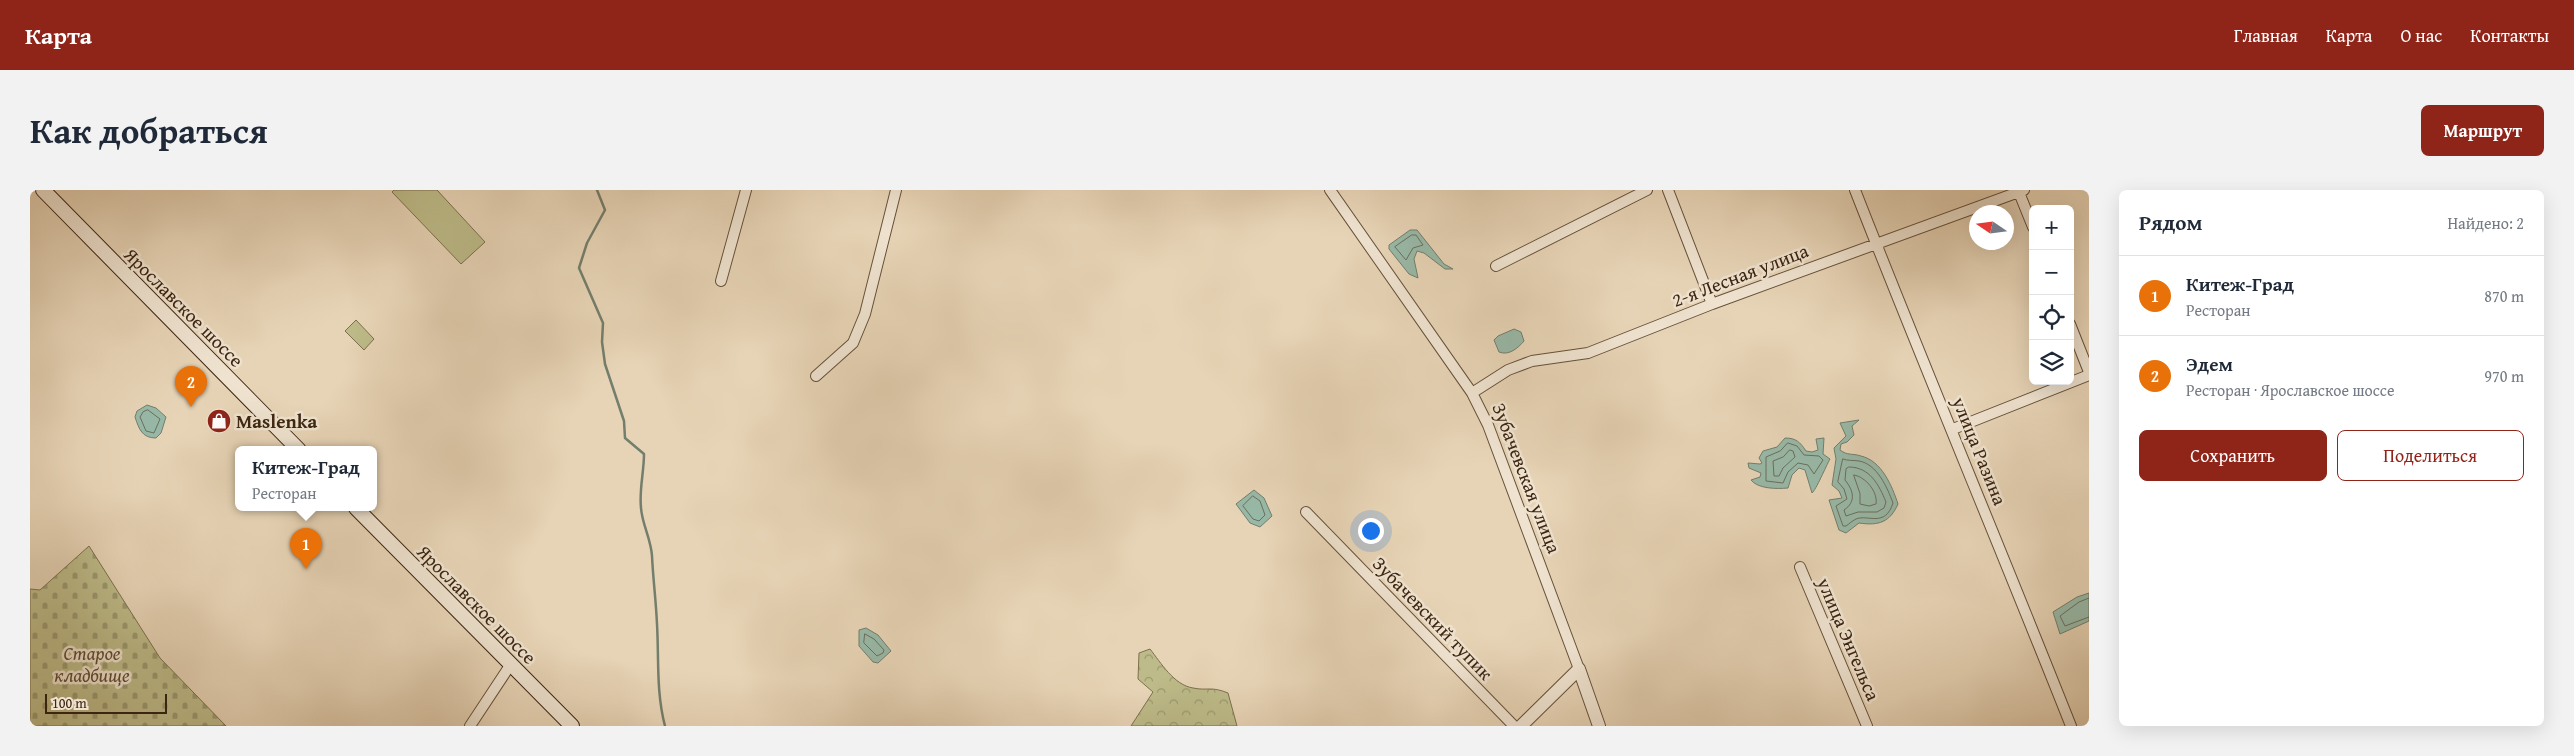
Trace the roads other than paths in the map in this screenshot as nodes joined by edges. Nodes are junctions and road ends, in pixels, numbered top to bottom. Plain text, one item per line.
1 (43, 190) edge
2 (746, 190) edge
3 (896, 190) edge
4 (1330, 190) edge
5 (1647, 190) edge
6 (1668, 190) edge
7 (1855, 190) edge
8 (2020, 191) edge
9 (2029, 216) edge
10 (1876, 243) junction
11 (1496, 266) dead end
12 (721, 281) dead end
13 (1712, 304) junction
14 (2074, 335) edge
15 (2089, 374) edge
16 (816, 376) dead end
17 (1472, 392) junction
18 (1953, 429) junction
19 (295, 446) edge
20 (359, 511) edge
21 (1306, 512) dead end
22 (1800, 566) dead end
23 (511, 664) junction
24 (1579, 669) junction
25 (470, 726) edge
26 (572, 726) edge
27 (1514, 726) edge
28 (1520, 726) edge
29 (1599, 726) edge
30 (1867, 726) edge
31 (2071, 726) edge

1 - 19 main road, Ярославское шоссе
2 - 12 street
3 - 16 street
4 - 17 street, Зубачевская улица
5 - 11 street
6 - 13 street
7 - 10 street, улица Разина
8 - 9 street
8 - 10 street, 2-я Лесная улица
10 - 13 street, 2-я Лесная улица
10 - 18 street, улица Разина
13 - 17 street, 2-я Лесная улица
14 - 15 street
15 - 18 street
17 - 24 street, Зубачевская улица
18 - 31 street, улица Разина
20 - 23 main road, Ярославское шоссе
21 - 27 street, Зубачевский тупик
22 - 30 street, улица Энгельса
23 - 25 street
23 - 26 main road, Ярославское шоссе
24 - 28 street
24 - 29 street, Зубачевская улица

